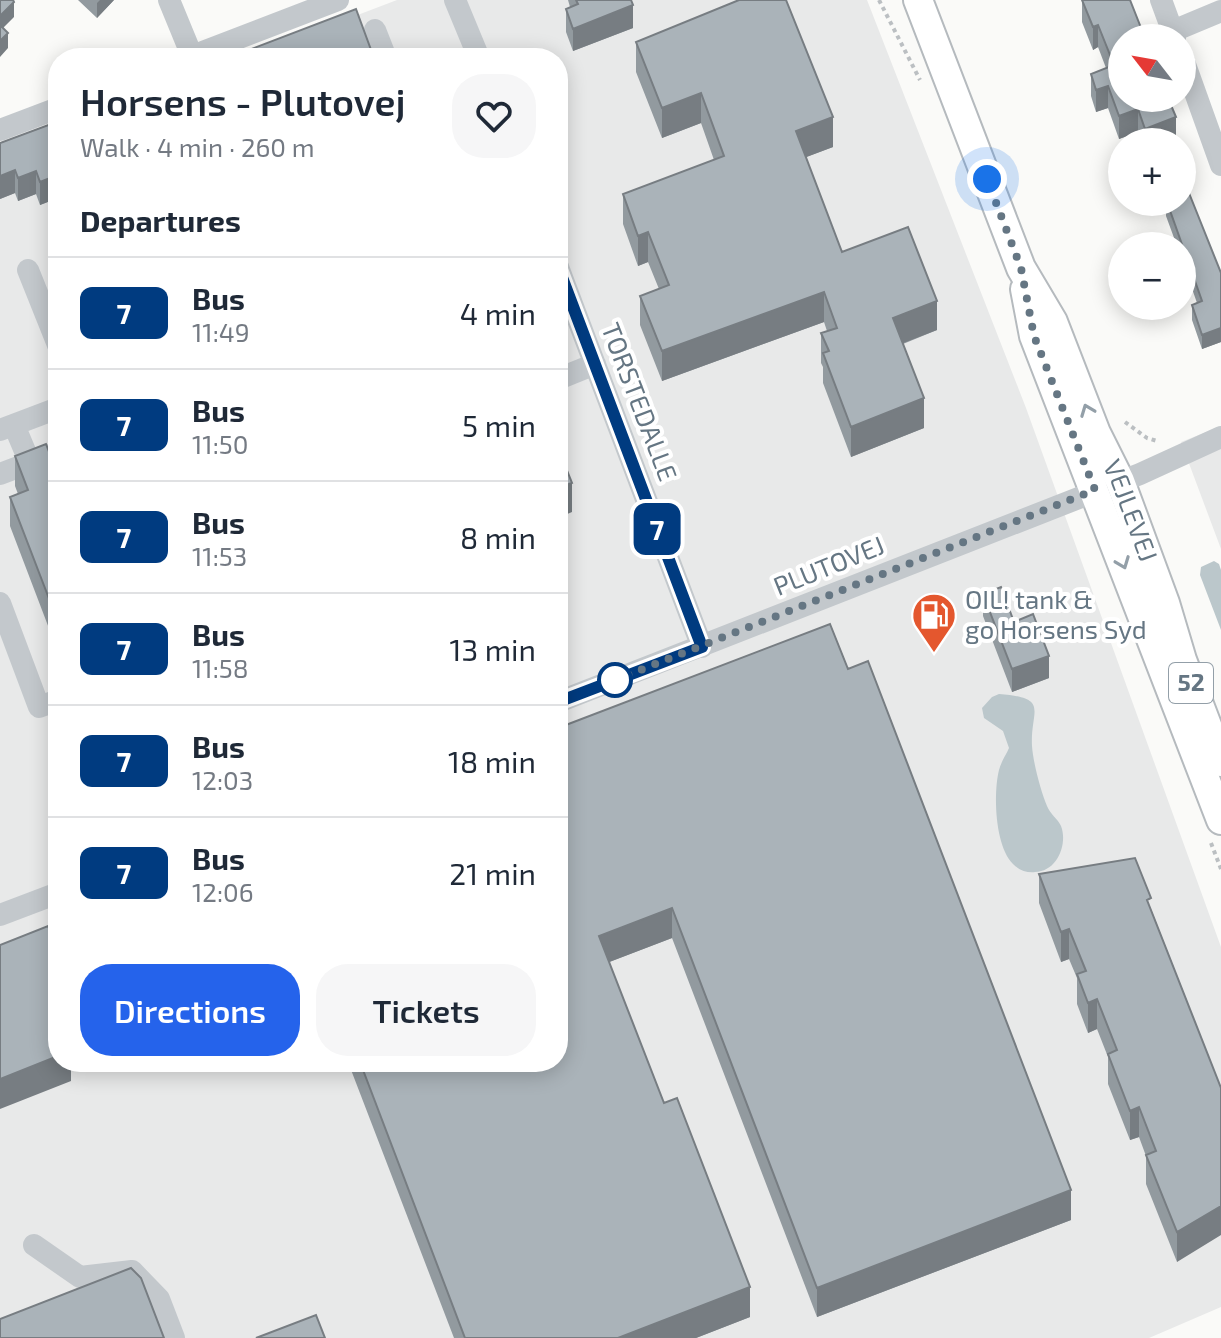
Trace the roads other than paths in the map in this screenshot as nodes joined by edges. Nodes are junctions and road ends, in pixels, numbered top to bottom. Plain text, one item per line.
1 (169, 0) edge
2 (338, 0) edge
3 (455, 0) edge
4 (918, 0) edge
5 (1161, 0) edge
6 (1221, 11) edge
7 (1170, 24) edge
8 (1194, 24) edge
9 (375, 30) dead end
10 (187, 48) edge
11 (213, 48) edge
12 (382, 48) edge
13 (475, 48) edge
14 (1196, 95) edge
15 (48, 112) edge
16 (0, 130) edge
17 (1221, 165) edge
18 (28, 270) dead end
19 (568, 293) edge
20 (48, 320) edge
21 (595, 364) junction
22 (568, 375) edge
23 (48, 412) edge
24 (7, 428) edge
25 (1221, 437) edge
26 (48, 456) edge
27 (30, 463) junction
28 (0, 474) edge
29 (1108, 486) junction
30 (0, 603) edge
31 (702, 647) junction
32 (568, 698) edge
33 (48, 704) edge
34 (1221, 762) edge
35 (1221, 820) edge
36 (48, 897) edge
37 (0, 915) edge
38 (34, 1245) dead end
39 (174, 1338) edge

1 - 10 street
2 - 11 street
3 - 13 street
4 - 29 main road, VEJLEVEJ / 52
5 - 7 street
6 - 8 street
9 - 12 street
14 - 17 street
15 - 16 street
18 - 20 street
19 - 21 street, TORSTEDALLE
21 - 22 street
21 - 31 street, TORSTEDALLE
23 - 24 street
24 - 27 street
25 - 29 street, PLUTOVEJ
26 - 27 street
27 - 28 street
29 - 31 street, PLUTOVEJ
29 - 34 main road, VEJLEVEJ / 52
29 -> 35 main road, VEJLEVEJ / 52
30 - 33 street
31 - 32 street, PLUTOVEJ
36 - 37 street
38 - 39 street

